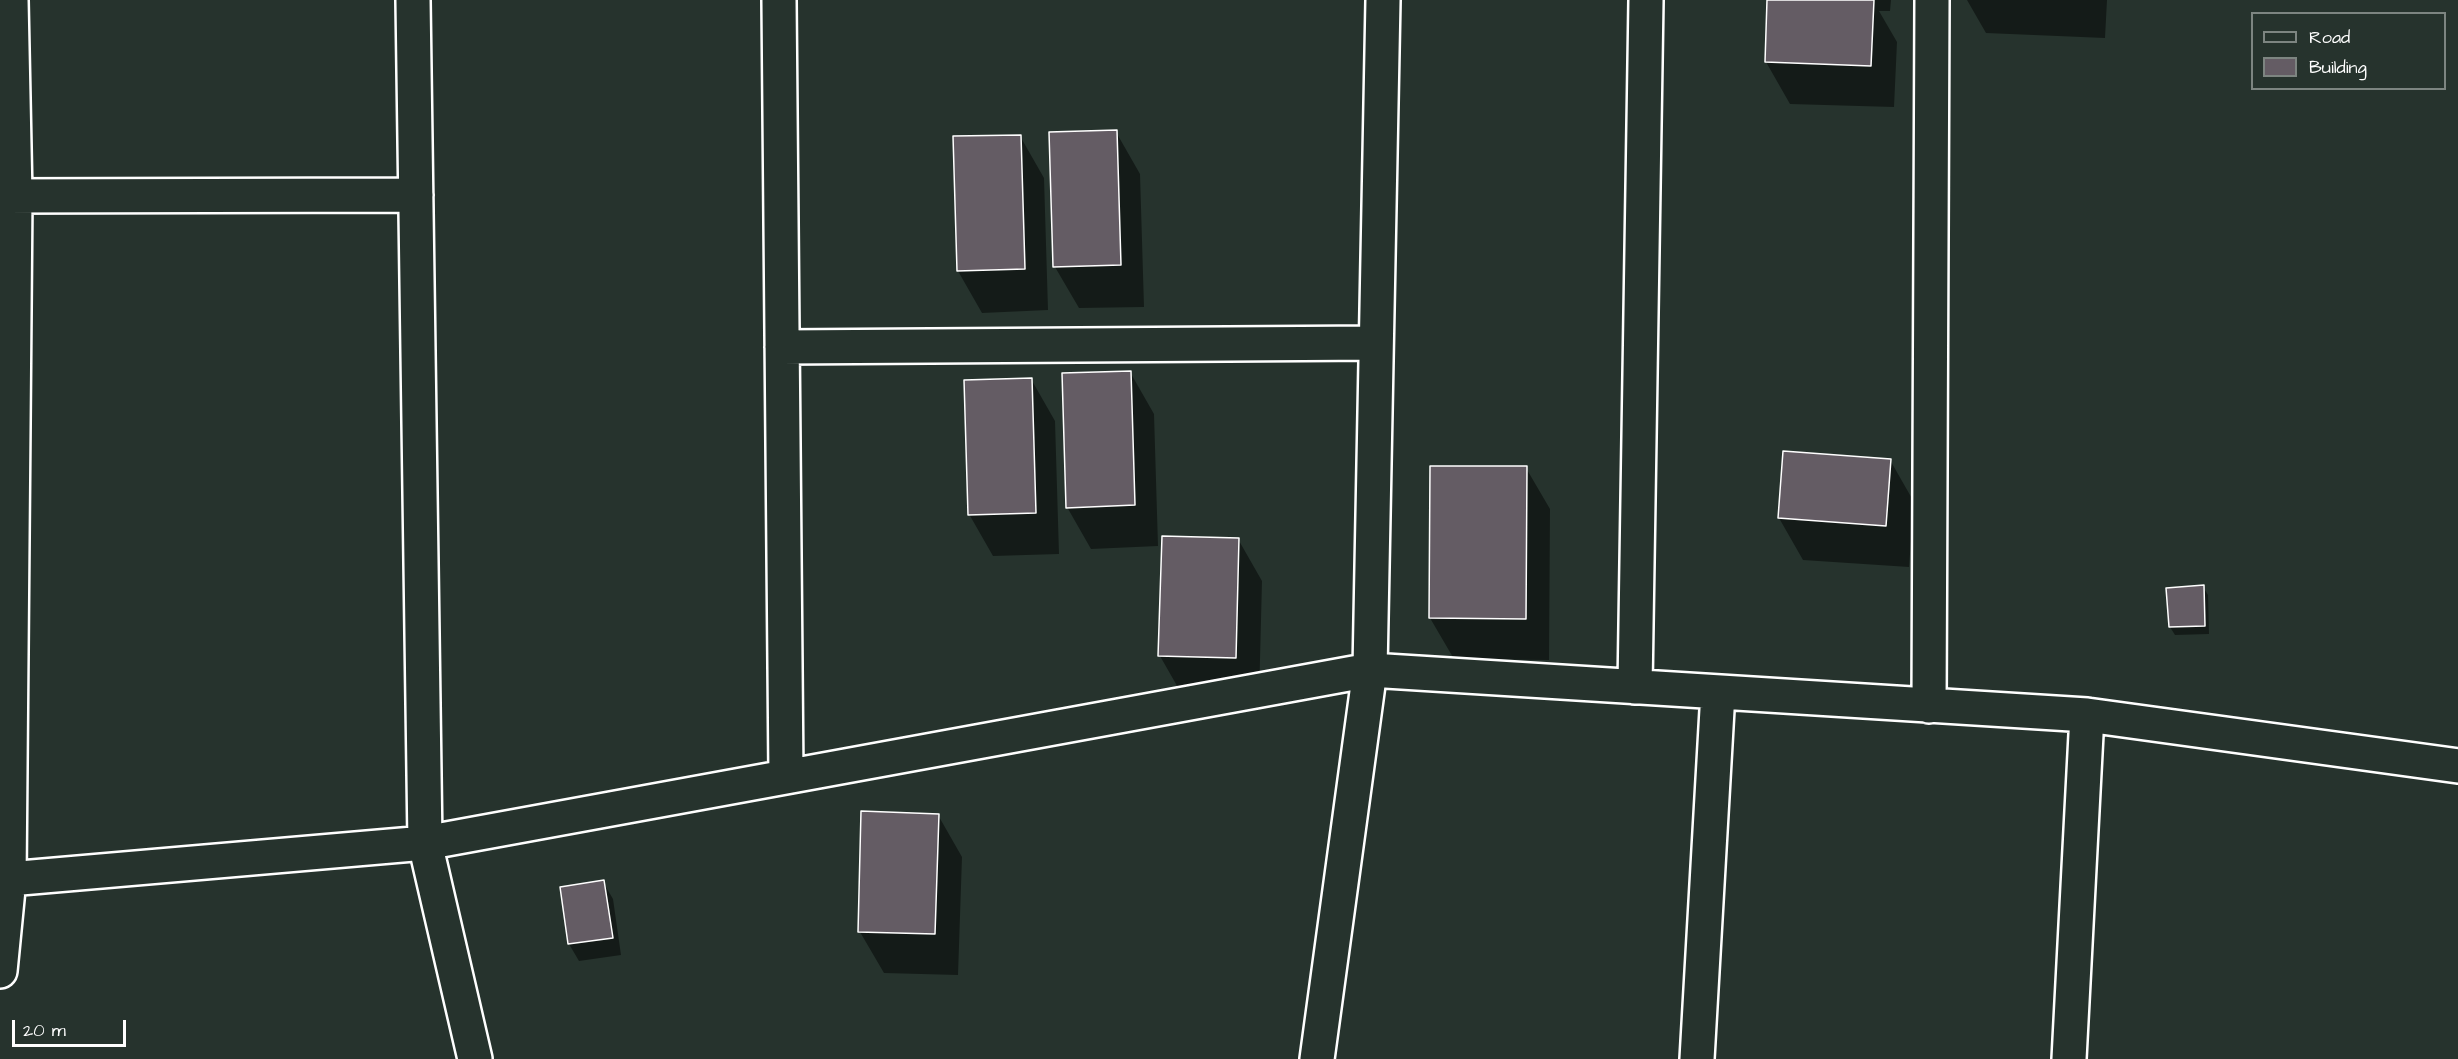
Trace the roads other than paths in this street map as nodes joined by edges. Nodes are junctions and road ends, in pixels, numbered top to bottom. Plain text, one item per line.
1 (11, 0) edge
2 (413, 0) edge
3 (779, 0) edge
4 (1383, 0) edge
5 (1646, 0) edge
6 (1932, 0) edge
7 (416, 195) junction
8 (8, 196) edge
9 (1376, 343) junction
10 (782, 347) junction
11 (1370, 670) junction
12 (1635, 687) junction
13 (1718, 692) junction
14 (1929, 706) junction
15 (2087, 715) junction
16 (2458, 766) edge
17 (786, 777) junction
18 (5, 839) edge
19 (425, 843) junction
20 (9, 879) junction
21 (0, 971) edge
22 (475, 1059) edge
23 (1317, 1059) edge
24 (1697, 1059) edge
25 (2069, 1059) edge

1 - 8 street
2 - 7 street
3 - 10 street
4 - 9 street
5 - 12 street
6 - 14 street
7 - 8 street
7 - 19 street
8 - 18 street
9 - 10 street
9 - 11 street
10 - 17 street
11 - 12 street
11 - 17 street
11 - 23 street
12 - 13 street
13 - 14 street
13 - 24 street
14 - 15 street
15 - 16 street
15 - 25 street
17 - 19 street
18 - 20 street
19 - 20 street
19 - 22 street
20 - 21 street

